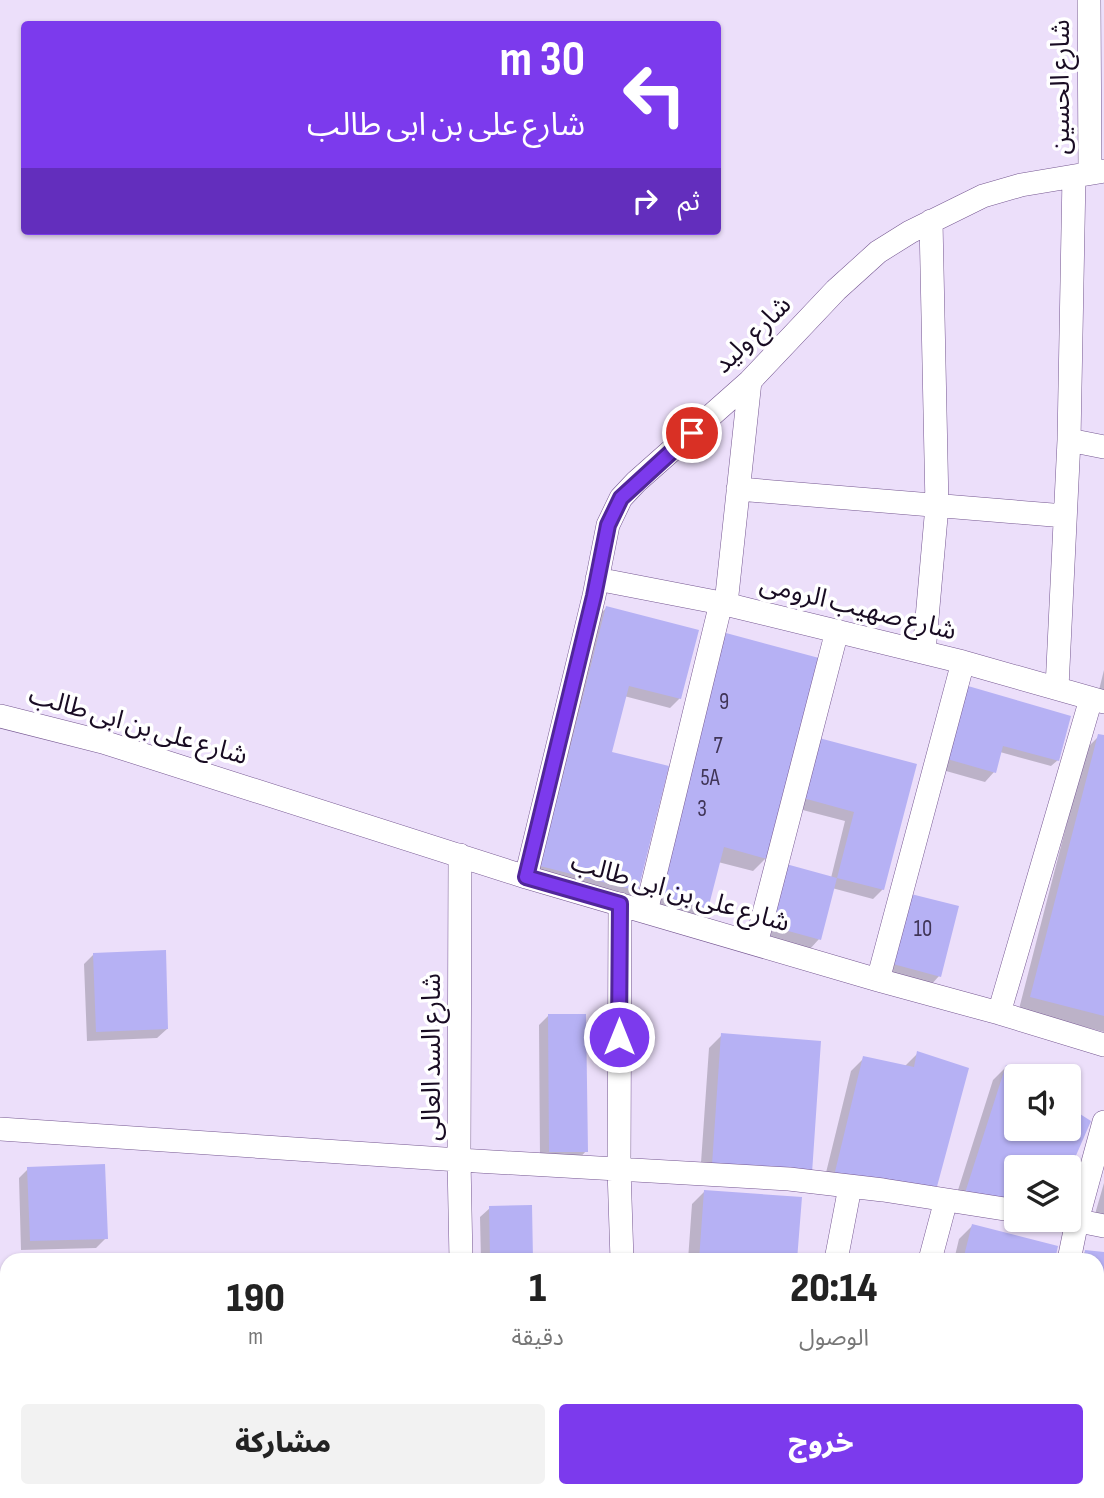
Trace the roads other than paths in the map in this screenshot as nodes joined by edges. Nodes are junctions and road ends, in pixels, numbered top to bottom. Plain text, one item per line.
1 (1089, 0) edge
2 (1089, 174) edge
3 (931, 222) junction
4 (750, 380) junction
5 (1069, 440) junction
6 (1104, 447) edge
7 (738, 489) junction
8 (937, 506) junction
9 (1065, 516) junction
10 (597, 579) junction
11 (724, 604) junction
12 (837, 631) junction
13 (924, 652) junction
14 (963, 662) junction
15 (1057, 688) junction
16 (1098, 700) edge
17 (0, 716) edge
18 (460, 855) junction
19 (526, 877) junction
20 (620, 904) junction
21 (646, 912) junction
22 (756, 944) junction
23 (878, 980) junction
24 (999, 1013) junction
25 (1104, 1045) edge
26 (1104, 1122) edge
27 (0, 1129) edge
28 (459, 1160) junction
29 (619, 1170) junction
30 (850, 1187) junction
31 (1081, 1195) edge
32 (946, 1200) junction
33 (1004, 1209) edge
34 (1081, 1222) edge
35 (1104, 1226) edge
36 (1072, 1232) edge
37 (461, 1253) edge
38 (622, 1253) edge
39 (837, 1253) edge
40 (932, 1253) edge
41 (1070, 1253) edge

1 - 2 street, شارع الحسين
2 - 3 street, شارع وليد
2 - 5 street, شارع الحسين
3 - 4 street, شارع وليد
3 - 8 street
4 - 7 street
4 - 10 street, شارع وليد
5 - 6 street
5 - 9 street, شارع الحسين
7 - 8 street
7 - 11 street
8 - 9 street
8 - 13 street
9 - 15 street, شارع الحسين
10 - 11 street, شارع صهيب الرومى
10 - 19 street, شارع وليد
11 - 12 street, شارع صهيب الرومى
11 - 21 street
12 - 13 street, شارع صهيب الرومى
12 - 22 street
13 - 14 street, شارع صهيب الرومى
14 - 15 street, شارع صهيب الرومى
14 - 23 street
15 - 16 street, شارع صهيب الرومى
16 - 24 street
17 - 18 street, شارع على بن ابى طالب
18 - 19 street, شارع على بن ابى طالب
18 - 28 street, شارع السد العالى
19 - 20 street, شارع على بن ابى طالب
20 - 21 street, شارع على بن ابى طالب
20 - 29 street
21 - 22 street, شارع على بن ابى طالب
22 - 23 street, شارع على بن ابى طالب
23 - 24 street, شارع على بن ابى طالب
24 - 25 street, شارع على بن ابى طالب
26 - 31 street
27 - 28 street
28 - 29 street
28 - 37 street, شارع السد العالى
29 - 30 street
29 - 38 street
30 - 32 street
30 - 39 street
32 - 33 street
32 - 40 street
34 - 35 street
36 - 41 street

